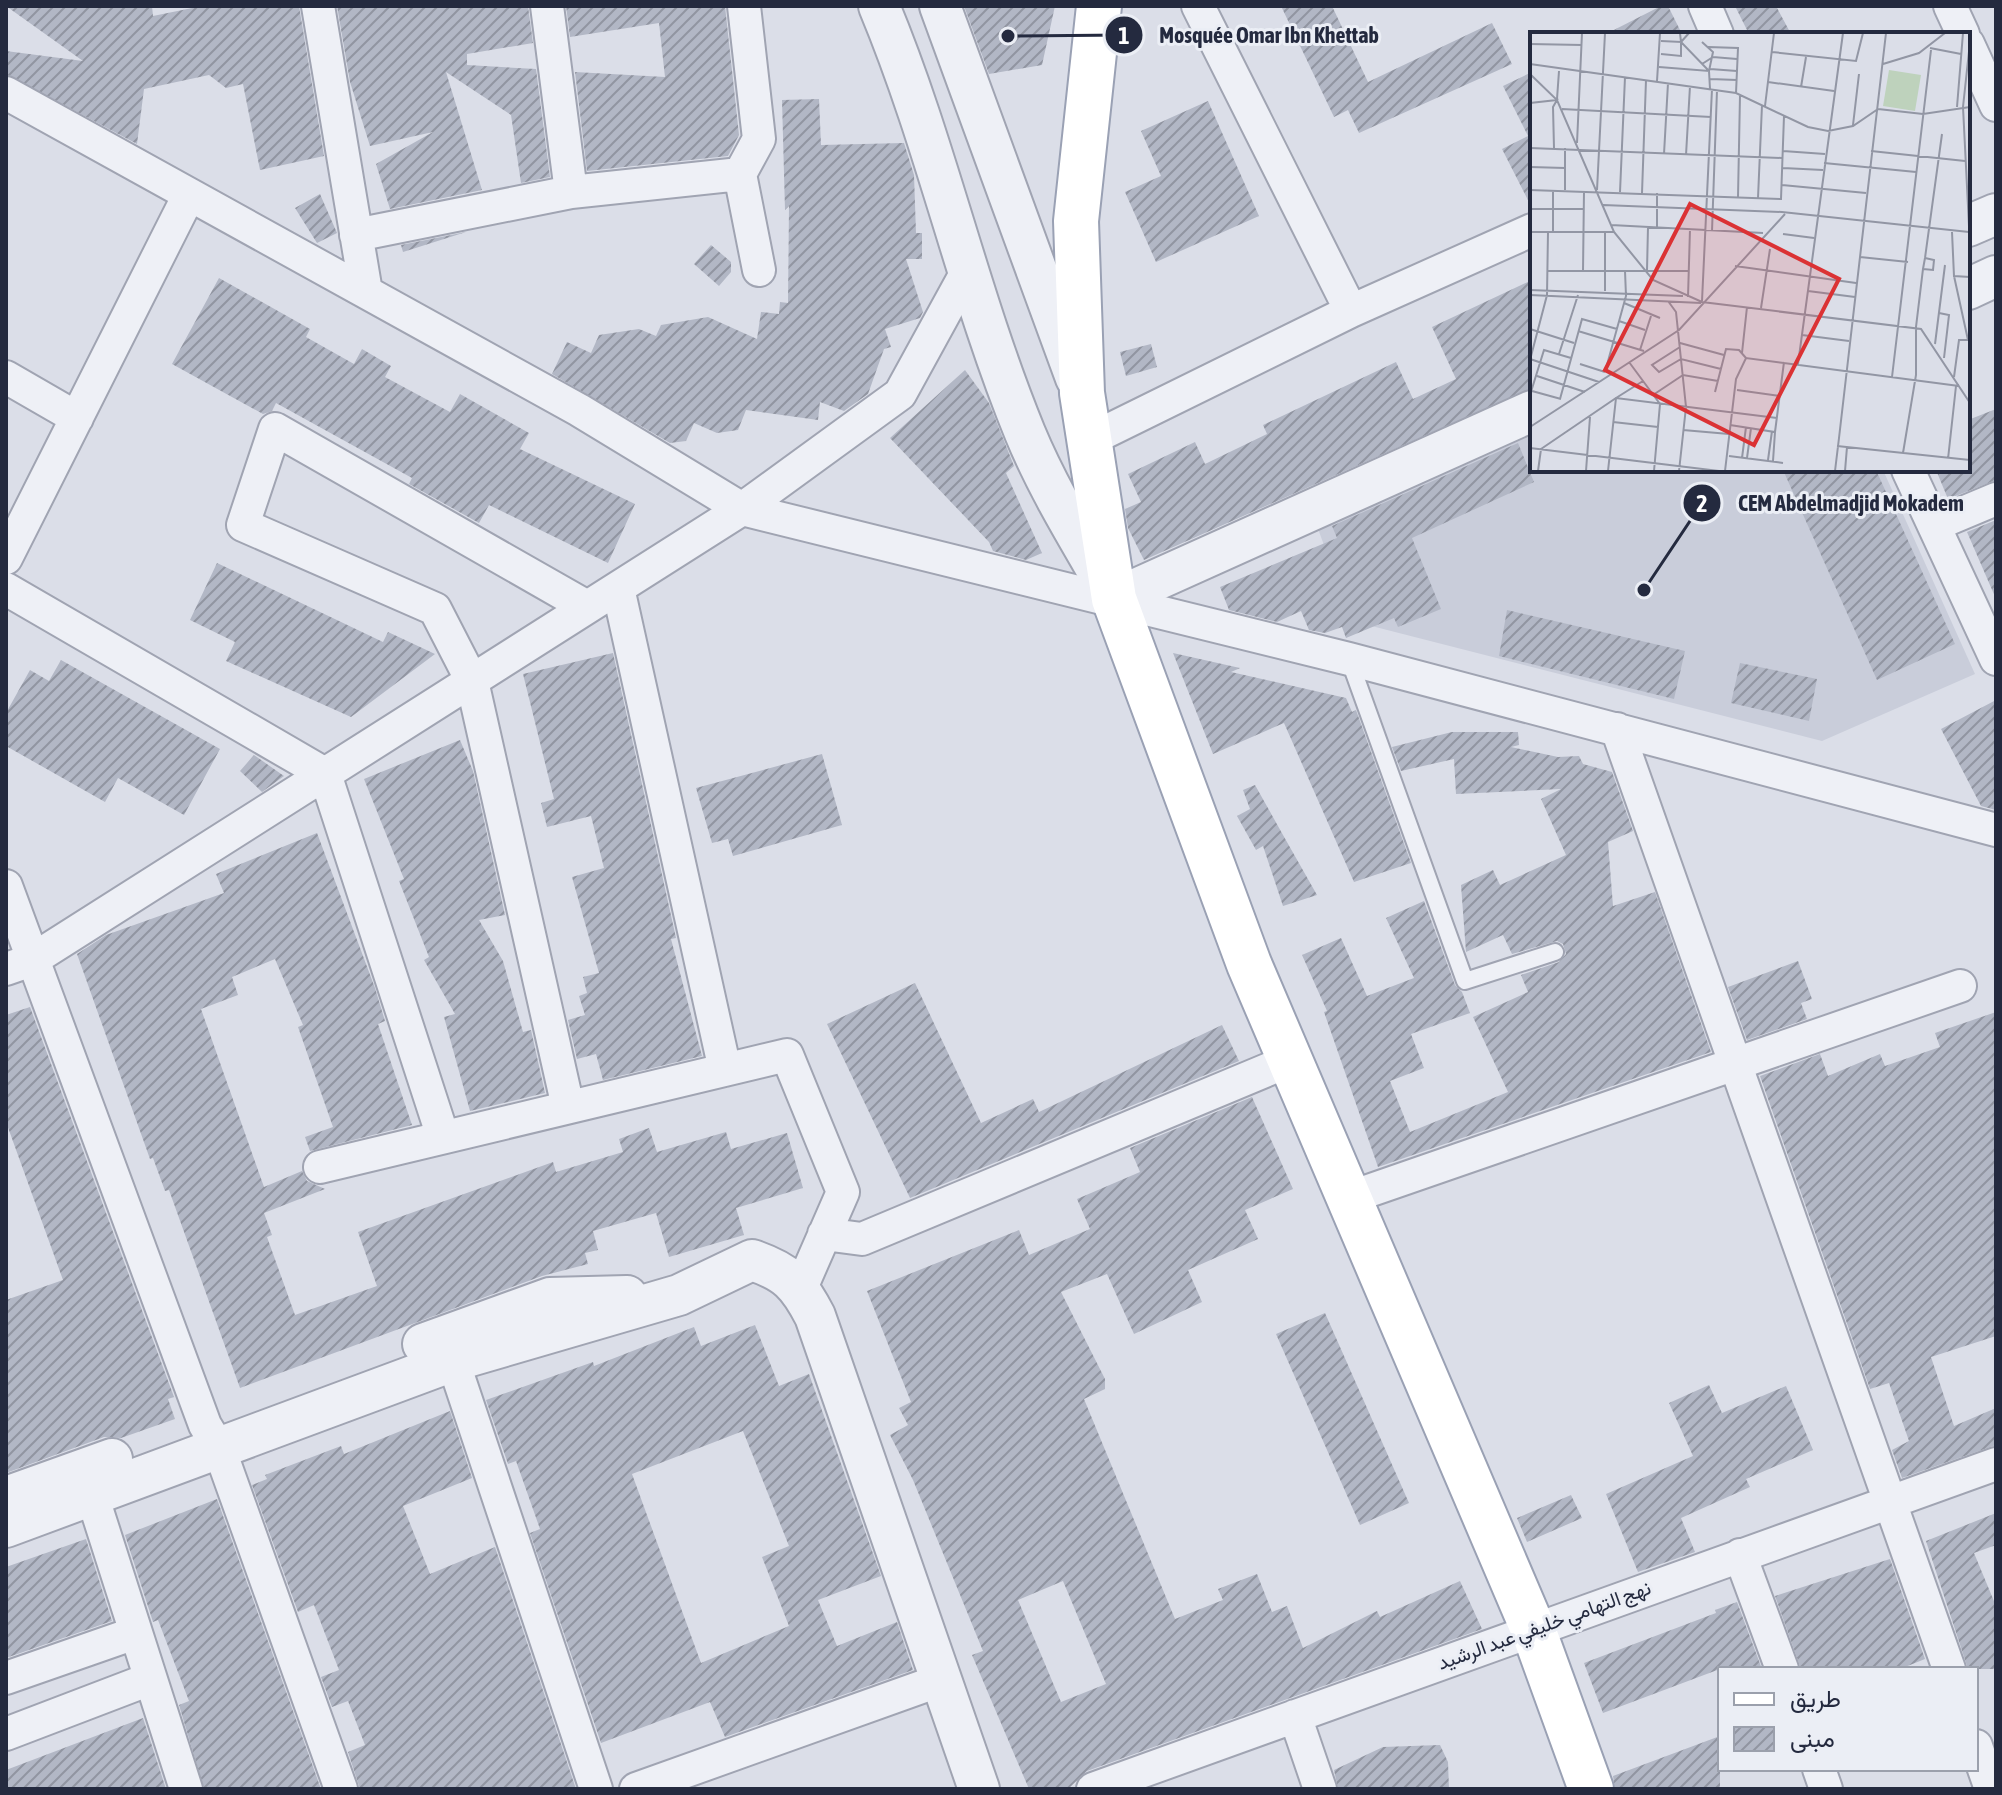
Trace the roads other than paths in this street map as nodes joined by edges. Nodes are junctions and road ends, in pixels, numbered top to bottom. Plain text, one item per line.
1 (318, 6) edge
2 (547, 6) edge
3 (744, 6) edge
4 (879, 6) edge
5 (940, 6) edge
6 (1099, 6) edge
7 (1198, 6) edge
8 (1705, 6) edge
9 (1950, 6) edge
10 (1716, 32) edge
11 (1962, 32) edge
12 (1970, 48) edge
13 (6, 93) edge
14 (1996, 105) edge
15 (740, 174) junction
16 (571, 192) junction
17 (189, 195) junction
18 (1996, 214) edge
19 (1970, 225) edge
20 (1530, 231) edge
21 (356, 235) junction
22 (759, 270) dead end
23 (968, 270) junction
24 (1996, 276) edge
25 (1970, 288) edge
26 (366, 292) junction
27 (1351, 311) junction
28 (6, 377) edge
29 (1082, 393) junction
30 (1530, 412) edge
31 (77, 418) junction
32 (1089, 440) junction
33 (1909, 472) edge
34 (1996, 499) edge
35 (742, 509) junction
36 (1934, 525) junction
37 (6, 558) edge
38 (618, 588) junction
39 (6, 589) edge
40 (1114, 599) junction
41 (587, 607) junction
42 (1349, 659) junction
43 (1996, 659) edge
44 (472, 681) junction
45 (1617, 729) junction
46 (325, 774) junction
47 (1996, 830) edge
48 (6, 886) edge
49 (1555, 952) dead end
50 (19, 965) edge
51 (1960, 986) dead end
52 (1291, 1060) junction
53 (1732, 1062) junction
54 (725, 1070) junction
55 (568, 1107) junction
56 (443, 1137) junction
57 (320, 1167) dead end
58 (1351, 1197) junction
59 (824, 1234) junction
60 (801, 1288) junction
61 (679, 1295) junction
62 (453, 1361) junction
63 (212, 1436) junction
64 (1996, 1464) edge
65 (85, 1483) junction
66 (6, 1497) edge
67 (1889, 1502) junction
68 (6, 1527) edge
69 (1740, 1555) junction
70 (1533, 1629) junction
71 (135, 1633) junction
72 (1781, 1667) edge
73 (1948, 1667) edge
74 (6, 1678) edge
75 (150, 1679) junction
76 (941, 1680) junction
77 (1295, 1716) junction
78 (6, 1734) edge
79 (1978, 1752) edge
80 (186, 1789) edge
81 (341, 1789) edge
82 (596, 1789) edge
83 (636, 1789) edge
84 (979, 1789) edge
85 (1093, 1789) edge
86 (1320, 1789) edge
87 (1591, 1789) edge
88 (1991, 1789) edge

1 - 21 street
2 - 16 street
3 - 15 street
4 - 23 street
5 - 29 street
6 - 29 main road
7 - 27 street
8 - 10 street
9 - 11 street
12 - 14 street
13 - 17 street
15 - 16 street
15 - 22 street
16 - 21 street
17 - 26 street
17 - 31 street
18 - 19 street
20 - 27 street
21 - 26 street
23 - 35 street
23 - 40 street
24 - 25 street
26 - 35 street
27 - 32 street
28 - 31 street
29 - 32 main road
30 - 40 street
31 - 37 street
32 - 40 main road
33 - 36 street
34 - 36 street
35 - 38 street
35 - 40 street
36 - 43 street
38 - 41 street
38 - 54 street
39 - 46 street
40 - 42 street
40 - 52 main road
41 - 44 street
41 - 44 street
42 - 45 street
42 - 49 lane
44 - 46 street
44 - 55 street
45 - 47 street
45 - 53 street
46 - 50 street
46 - 56 street
48 - 50 street
50 - 63 street
51 - 53 street
52 - 58 main road
52 - 59 street
53 - 58 street
53 - 67 street
54 - 55 street
54 - 59 street
55 - 56 street
56 - 57 street
58 - 70 main road
59 - 60 street
60 - 61 street
60 - 76 street
61 - 62 street
61 - 63 street
62 - 63 street
62 - 82 street
63 - 65 street
63 - 81 street
64 - 67 street, نهج التهامي خليفي عبد الرشيد
65 - 66 street
65 - 68 street
65 - 71 street
67 - 69 street, نهج التهامي خليفي عبد الرشيد
67 - 73 street
69 - 70 street, نهج التهامي خليفي عبد الرشيد
69 - 72 street
70 - 77 street, نهج التهامي خليفي عبد الرشيد
70 - 87 main road
71 - 74 street
71 - 75 street
75 - 78 street
75 - 80 street
76 - 83 street
76 - 84 street
77 - 85 street, نهج التهامي خليفي عبد الرشيد
77 - 86 street
79 - 88 street

